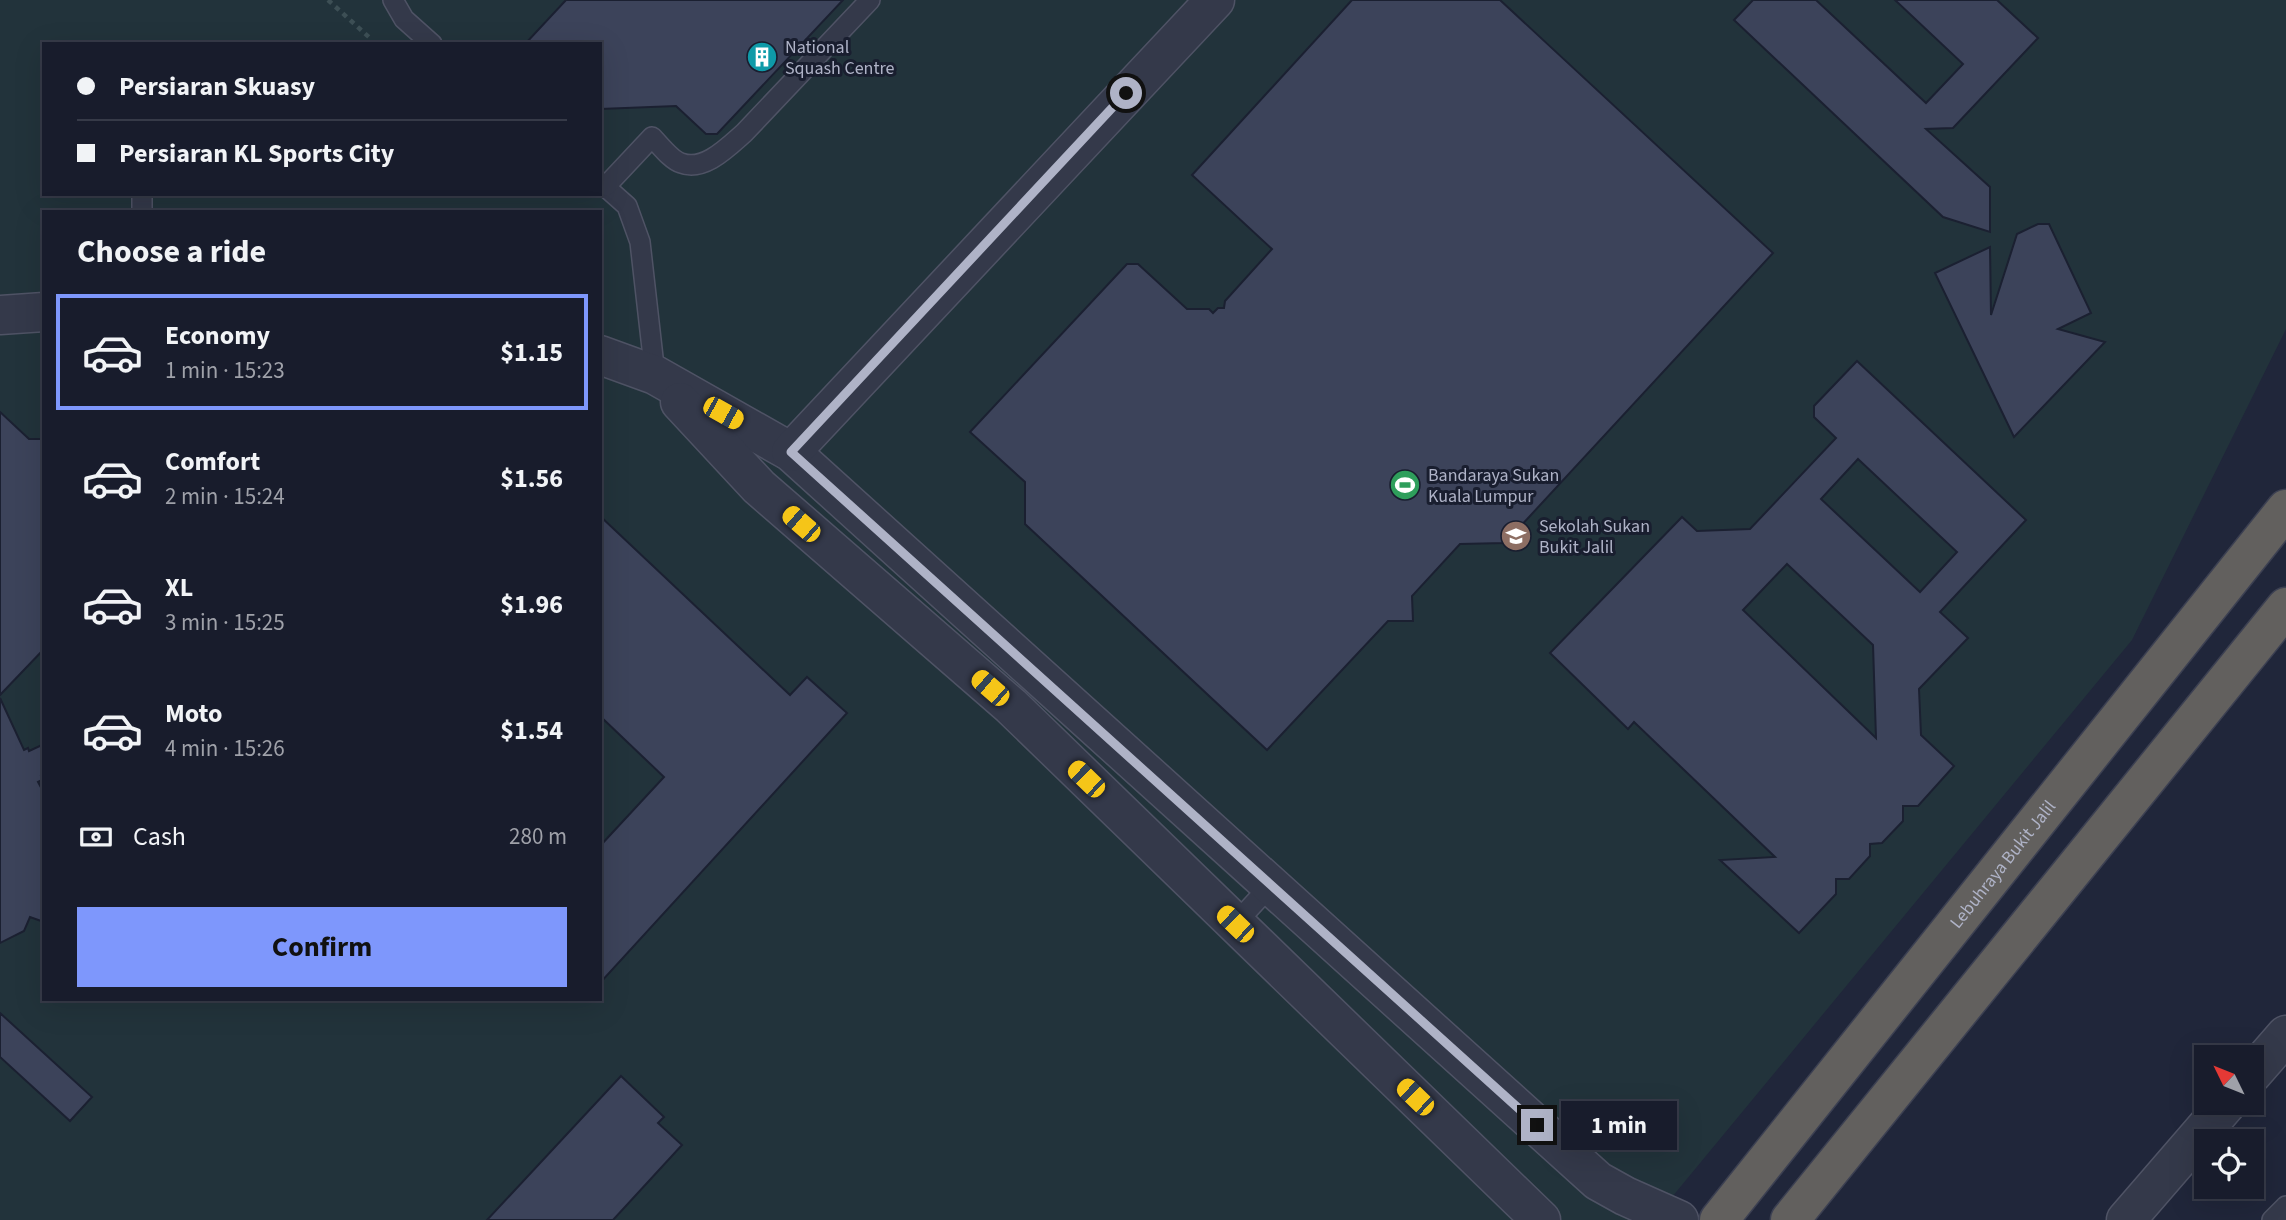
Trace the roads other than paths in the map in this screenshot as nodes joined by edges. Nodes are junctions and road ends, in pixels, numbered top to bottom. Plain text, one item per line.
1 (393, 0) edge
2 (870, 0) edge
3 (1214, 0) edge
4 (430, 42) edge
5 (603, 184) edge
6 (42, 312) edge
7 (0, 315) edge
8 (602, 356) edge
9 (654, 375) junction
10 (791, 452) junction
11 (759, 487) junction
12 (2286, 509) edge
13 (2286, 607) edge
14 (1271, 885) junction
15 (1235, 924) junction
16 (2286, 1035) edge
17 (2264, 1060) edge
18 (2217, 1115) edge
19 (2286, 1206) edge
20 (1541, 1220) edge
21 (1679, 1220) edge
22 (1719, 1220) edge
23 (1790, 1220) edge
24 (2126, 1220) edge
25 (2272, 1220) edge

1 - 4 lane
2 - 5 lane
3 - 10 street
5 - 9 lane
6 - 7 street
8 - 9 street
9 - 10 street
9 - 11 street
10 - 11 lane
10 - 14 street
11 - 15 street
12 - 22 highway, Lebuhraya Bukit Jalil
13 - 23 highway
14 - 15 lane
14 - 21 street
15 - 20 street
16 - 17 street
18 - 24 street
19 - 25 lane

